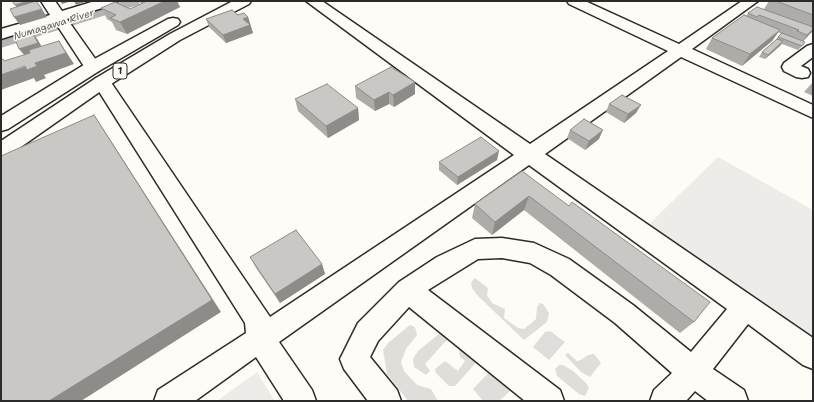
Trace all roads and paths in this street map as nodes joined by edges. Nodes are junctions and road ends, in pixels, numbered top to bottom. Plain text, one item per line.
1 (48, 1) edge
2 (110, 1) edge
3 (212, 1) edge
4 (244, 1) edge
5 (313, 1) edge
6 (574, 1) edge
7 (751, 1) edge
8 (58, 17) junction
9 (1, 34) edge
10 (813, 48) edge
11 (680, 50) junction
12 (802, 72) dead end
13 (97, 75) junction
14 (813, 112) edge
15 (1, 125) edge
16 (1, 152) edge
17 (530, 154) junction
18 (408, 290) junction
19 (745, 307) junction
20 (260, 338) junction
21 (813, 355) edge
22 (693, 372) junction
23 (169, 401) edge
24 (301, 401) edge
25 (386, 401) edge
26 (549, 401) edge
27 (665, 401) edge
28 (733, 401) edge

1 - 8 main road
2 - 8 main road
3 - 13 main road, 1
4 - 13 main road, 1
5 - 17 main road
6 - 11 main road
7 - 11 main road
8 - 9 main road
8 - 13 main road
10 - 12 main road
11 - 14 main road
11 - 17 main road
13 - 15 main road, 1
13 - 16 main road, 1
13 - 20 main road
17 - 19 main road
17 - 20 main road
18 - 22 main road
18 - 25 main road
18 - 26 main road
19 - 21 main road
19 - 22 main road
20 - 23 main road
20 - 24 main road
22 - 27 main road
22 - 28 main road

